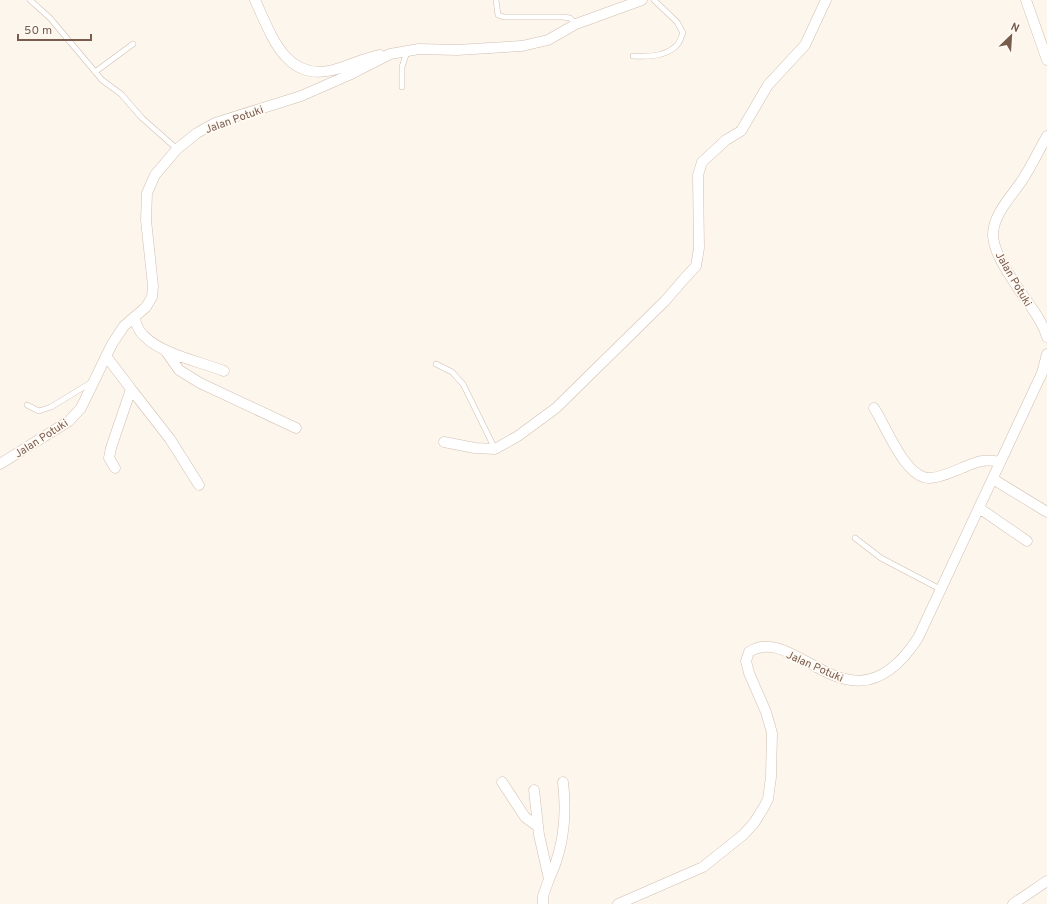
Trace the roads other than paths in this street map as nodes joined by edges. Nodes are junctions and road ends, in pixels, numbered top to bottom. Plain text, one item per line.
1 (30, 0) edge
2 (255, 0) edge
3 (496, 0) edge
4 (642, 0) edge
5 (654, 0) edge
6 (826, 0) edge
7 (1026, 0) edge
8 (576, 24) junction
9 (133, 44) dead end
10 (408, 49) junction
11 (390, 54) junction
12 (633, 56) dead end
13 (1047, 60) edge
14 (95, 72) junction
15 (402, 87) dead end
16 (1047, 136) edge
17 (177, 149) junction
18 (134, 317) junction
19 (1047, 337) edge
20 (165, 350) junction
21 (1047, 354) edge
22 (106, 356) junction
23 (436, 364) dead end
24 (224, 370) dead end
25 (94, 380) junction
26 (131, 389) junction
27 (27, 405) dead end
28 (874, 408) dead end
29 (296, 428) dead end
30 (444, 442) dead end
31 (495, 449) junction
32 (1000, 462) junction
33 (0, 464) edge
34 (115, 468) dead end
35 (993, 479) junction
36 (199, 485) dead end
37 (979, 508) junction
38 (1047, 512) edge
39 (855, 538) dead end
40 (1027, 541) dead end
41 (940, 589) junction
42 (502, 782) dead end
43 (563, 782) dead end
44 (534, 790) dead end
45 (537, 826) junction
46 (549, 879) junction
47 (1047, 881) edge
48 (543, 904) edge
49 (618, 904) edge
50 (1013, 904) edge

1 - 14 lane
2 - 11 street
3 - 8 lane
4 - 8 street, Jalan Potuki
5 - 12 lane
6 - 31 street
7 - 13 street
8 - 10 street, Jalan Potuki
9 - 14 lane
10 - 11 street, Jalan Potuki
10 - 15 lane
11 - 17 street, Jalan Potuki
14 - 17 lane
16 - 19 street, Jalan Potuki
17 - 18 street, Jalan Potuki
18 - 20 street
18 - 22 street, Jalan Potuki
20 - 24 street
20 - 29 street
21 - 32 street, Jalan Potuki
22 - 25 street, Jalan Potuki
22 - 26 street
23 - 31 lane
25 - 27 lane
25 - 33 street, Jalan Potuki
26 - 34 street
26 - 36 street
28 - 32 street
30 - 31 street
32 - 35 street, Jalan Potuki
35 - 37 street, Jalan Potuki
35 - 38 street
37 - 40 street
37 - 41 street, Jalan Potuki
39 - 41 lane
41 - 49 street, Jalan Potuki
42 - 45 street
43 - 46 street
44 - 45 street
45 - 46 street
46 - 48 street
47 - 50 street

